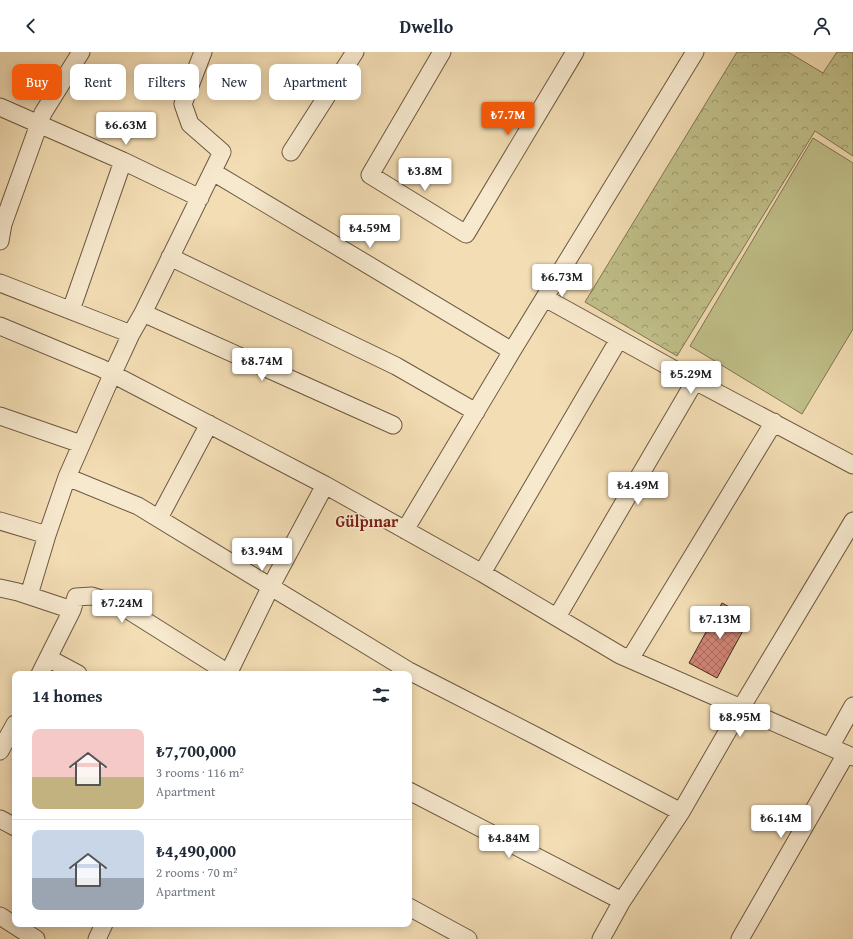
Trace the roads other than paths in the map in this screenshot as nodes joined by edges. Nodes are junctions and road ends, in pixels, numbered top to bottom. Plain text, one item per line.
1 (81, 52) edge
2 (203, 52) edge
3 (355, 52) edge
4 (442, 52) edge
5 (575, 52) edge
6 (696, 52) edge
7 (0, 107) edge
8 (40, 123) junction
9 (291, 152) dead end
10 (123, 161) junction
11 (213, 172) junction
12 (200, 198) junction
13 (0, 238) edge
14 (170, 257) junction
15 (0, 283) edge
16 (544, 298) junction
17 (72, 310) junction
18 (143, 313) junction
19 (0, 326) edge
20 (131, 334) junction
21 (619, 339) junction
22 (512, 351) junction
23 (113, 374) junction
24 (695, 381) junction
25 (476, 412) junction
26 (0, 416) edge
27 (774, 422) junction
28 (209, 424) junction
29 (393, 425) dead end
30 (81, 444) junction
31 (853, 465) edge
32 (67, 477) junction
33 (325, 485) junction
34 (159, 518) junction
35 (0, 521) edge
36 (853, 521) edge
37 (405, 530) junction
38 (47, 535) junction
39 (482, 573) junction
40 (271, 586) junction
41 (0, 588) edge
42 (29, 595) junction
43 (72, 610) junction
44 (557, 617) junction
45 (48, 658) junction
46 (630, 659) junction
47 (42, 671) edge
48 (72, 671) edge
49 (225, 671) edge
50 (229, 671) edge
51 (410, 671) edge
52 (412, 672) edge
53 (853, 706) edge
54 (741, 708) junction
55 (12, 732) edge
56 (830, 747) junction
57 (0, 751) edge
58 (850, 756) edge
59 (412, 793) edge
60 (681, 812) junction
61 (0, 819) edge
62 (12, 825) edge
63 (622, 902) junction
64 (412, 909) edge
65 (0, 916) edge
66 (12, 924) edge
67 (17, 927) edge
68 (103, 927) edge
69 (36, 939) edge
70 (97, 939) edge
71 (468, 939) edge
72 (601, 939) edge
73 (740, 939) edge

1 - 8 street
2 - 11 street
3 - 9 street
4 - 5 street
6 - 16 street
7 - 8 street
8 - 10 street
8 - 13 street
10 - 12 street
10 - 17 street
11 - 12 street
11 - 22 street
12 - 14 street
14 - 18 street
14 - 25 street
15 - 17 street
16 - 21 street
16 - 22 street
17 - 20 street
18 - 20 street
18 - 29 street
19 - 23 street
20 - 23 street
21 - 24 street
21 - 39 street
22 - 25 street
23 - 28 street
23 - 30 street
24 - 27 street
24 - 44 street
25 - 37 street
26 - 30 street
27 - 31 street
27 - 46 street
28 - 33 street
28 - 34 street
30 - 32 street
32 - 34 street
32 - 38 street
33 - 37 street
33 - 40 street
34 - 40 street
35 - 38 street
36 - 54 street
37 - 39 street
38 - 42 street
39 - 44 street
40 - 50 street
40 - 51 street
41 - 42 street
42 - 43 street
43 - 45 street
43 - 49 street
44 - 46 street
45 - 47 street
45 - 48 street
46 - 54 street
52 - 60 street
53 - 56 street
54 - 56 street
54 - 60 street
55 - 57 street
56 - 58 street
58 - 73 street
59 - 63 street
60 - 63 street
61 - 62 street
63 - 72 street
64 - 71 street
65 - 66 street
67 - 69 street
68 - 70 street

